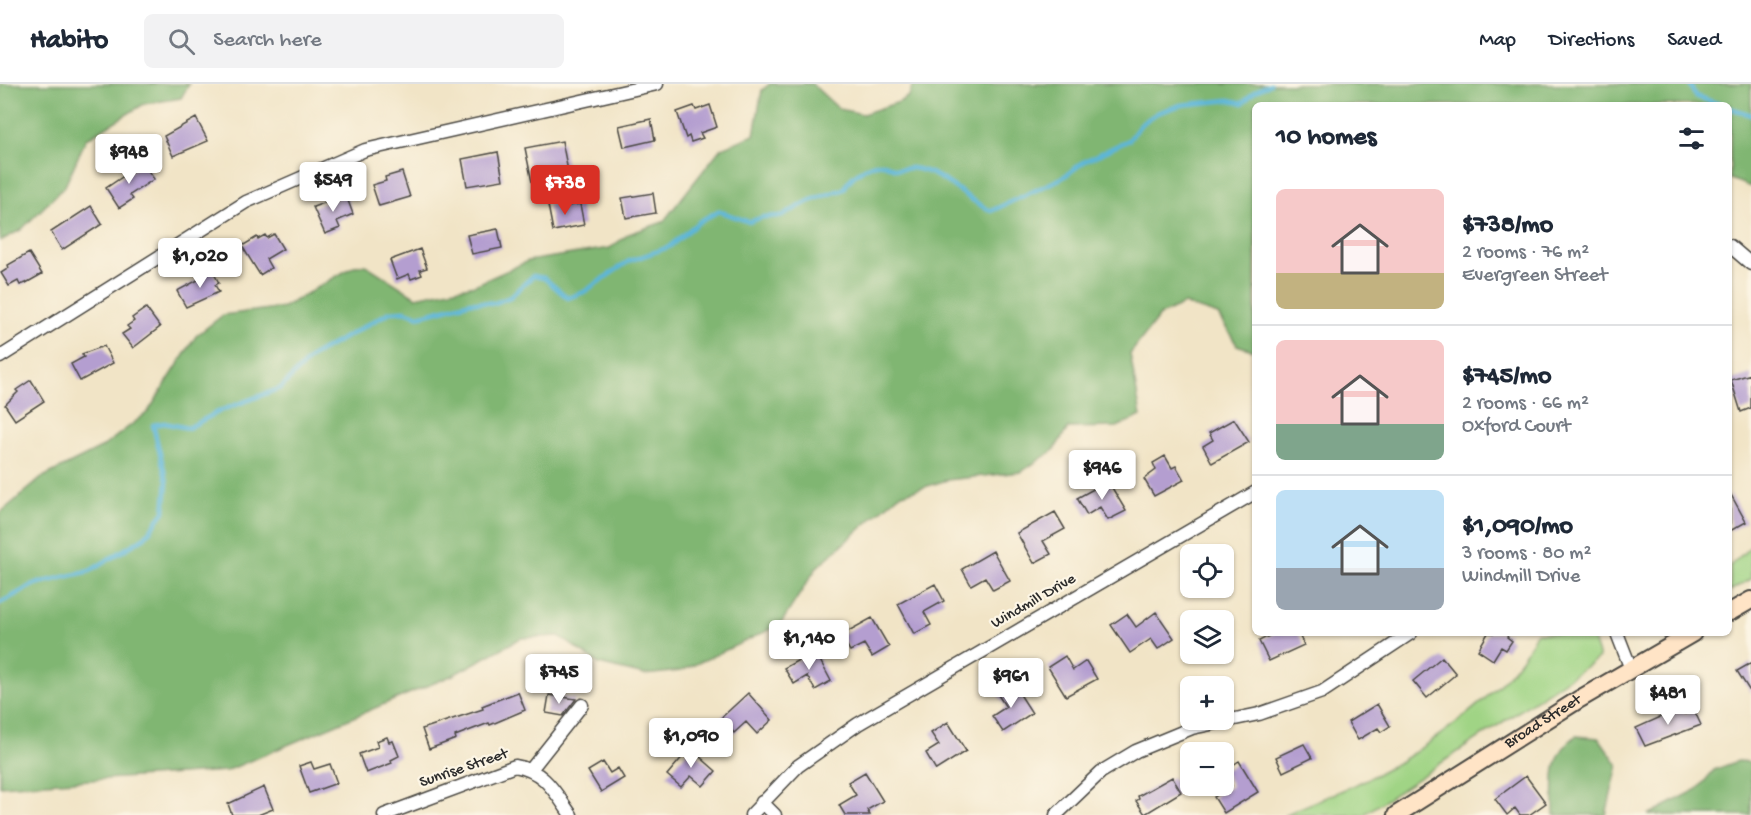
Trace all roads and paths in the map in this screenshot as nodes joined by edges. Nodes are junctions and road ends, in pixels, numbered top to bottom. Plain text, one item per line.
1 (657, 84) edge
2 (643, 86) edge
3 (1732, 248) edge
4 (1751, 264) edge
5 (0, 357) edge
6 (1252, 494) edge
7 (1751, 600) edge
8 (1732, 611) edge
9 (1406, 636) edge
10 (1618, 636) edge
11 (1688, 636) edge
12 (1631, 669) junction
13 (582, 705) dead end
14 (532, 768) junction
15 (762, 802) junction
16 (384, 815) edge
17 (571, 815) edge
18 (751, 815) edge
19 (776, 815) edge
20 (1056, 815) edge
21 (1396, 815) edge

1 - 2 street
2 - 5 street
3 - 4 street
6 - 15 street, Windmill Drive
7 - 8 street
9 - 20 street
10 - 12 street
11 - 12 street, Broad Street
12 - 21 street, Broad Street
13 - 14 street
14 - 16 street, Sunrise Street
14 - 17 street, Sunrise Street
15 - 18 street, Windmill Drive
15 - 19 street

